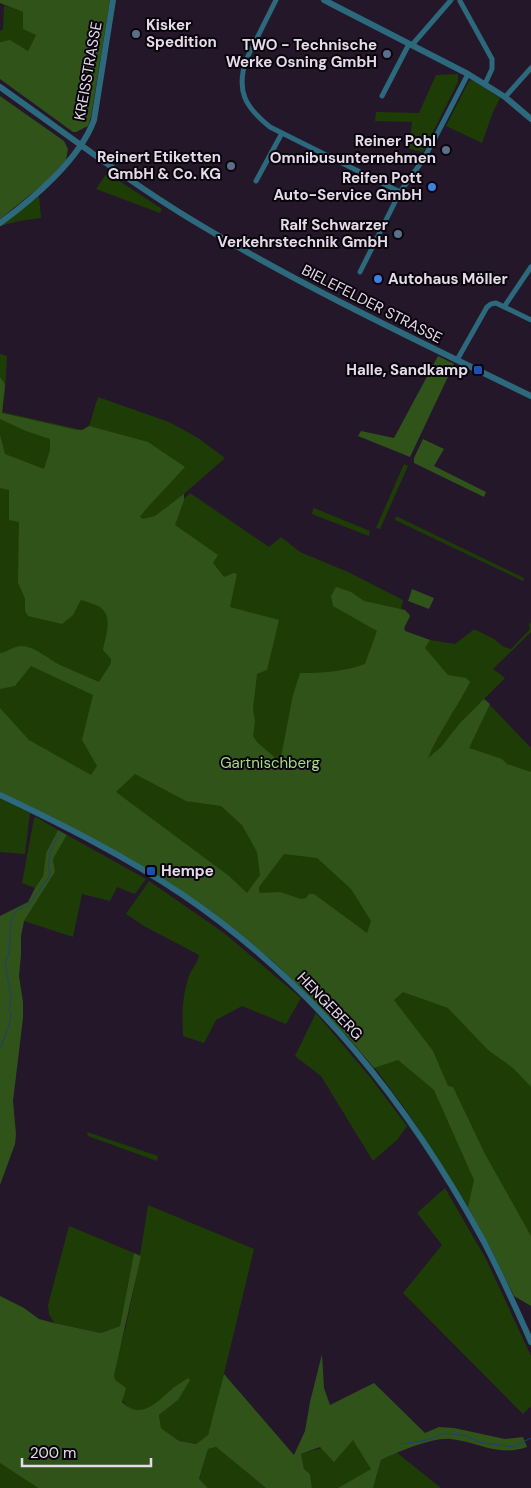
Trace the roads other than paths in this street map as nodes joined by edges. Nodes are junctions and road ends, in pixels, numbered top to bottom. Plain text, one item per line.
1 (113, 0) edge
2 (276, 0) edge
3 (324, 0) edge
4 (451, 0) edge
5 (460, 1) edge
6 (411, 45) junction
7 (531, 68) edge
8 (468, 74) junction
9 (485, 84) junction
10 (0, 87) edge
11 (382, 96) dead end
12 (505, 97) junction
13 (531, 119) edge
14 (282, 132) junction
15 (81, 144) junction
16 (256, 181) dead end
17 (400, 192) junction
18 (0, 223) edge
19 (531, 267) edge
20 (360, 272) dead end
21 (504, 307) junction
22 (531, 320) edge
23 (457, 360) junction
24 (531, 396) edge
25 (0, 795) edge
26 (531, 1342) edge

1 - 15 street, KREISSTRASSE
2 - 14 street
3 - 6 street
4 - 5 street
4 - 6 street
5 - 9 street
6 - 8 street
6 - 11 street
7 - 12 street
8 - 9 street
8 - 17 street
9 - 12 street
10 - 15 street, BIELEFELDER STRASSE
12 - 13 street
14 - 16 street
14 - 17 street
15 - 18 street, KREISSTRASSE
15 - 23 street, BIELEFELDER STRASSE
17 - 20 street
19 - 21 street
21 - 22 street
21 - 23 street
23 - 24 street, BIELEFELDER STRASSE
25 - 26 street, HENGEBERG

